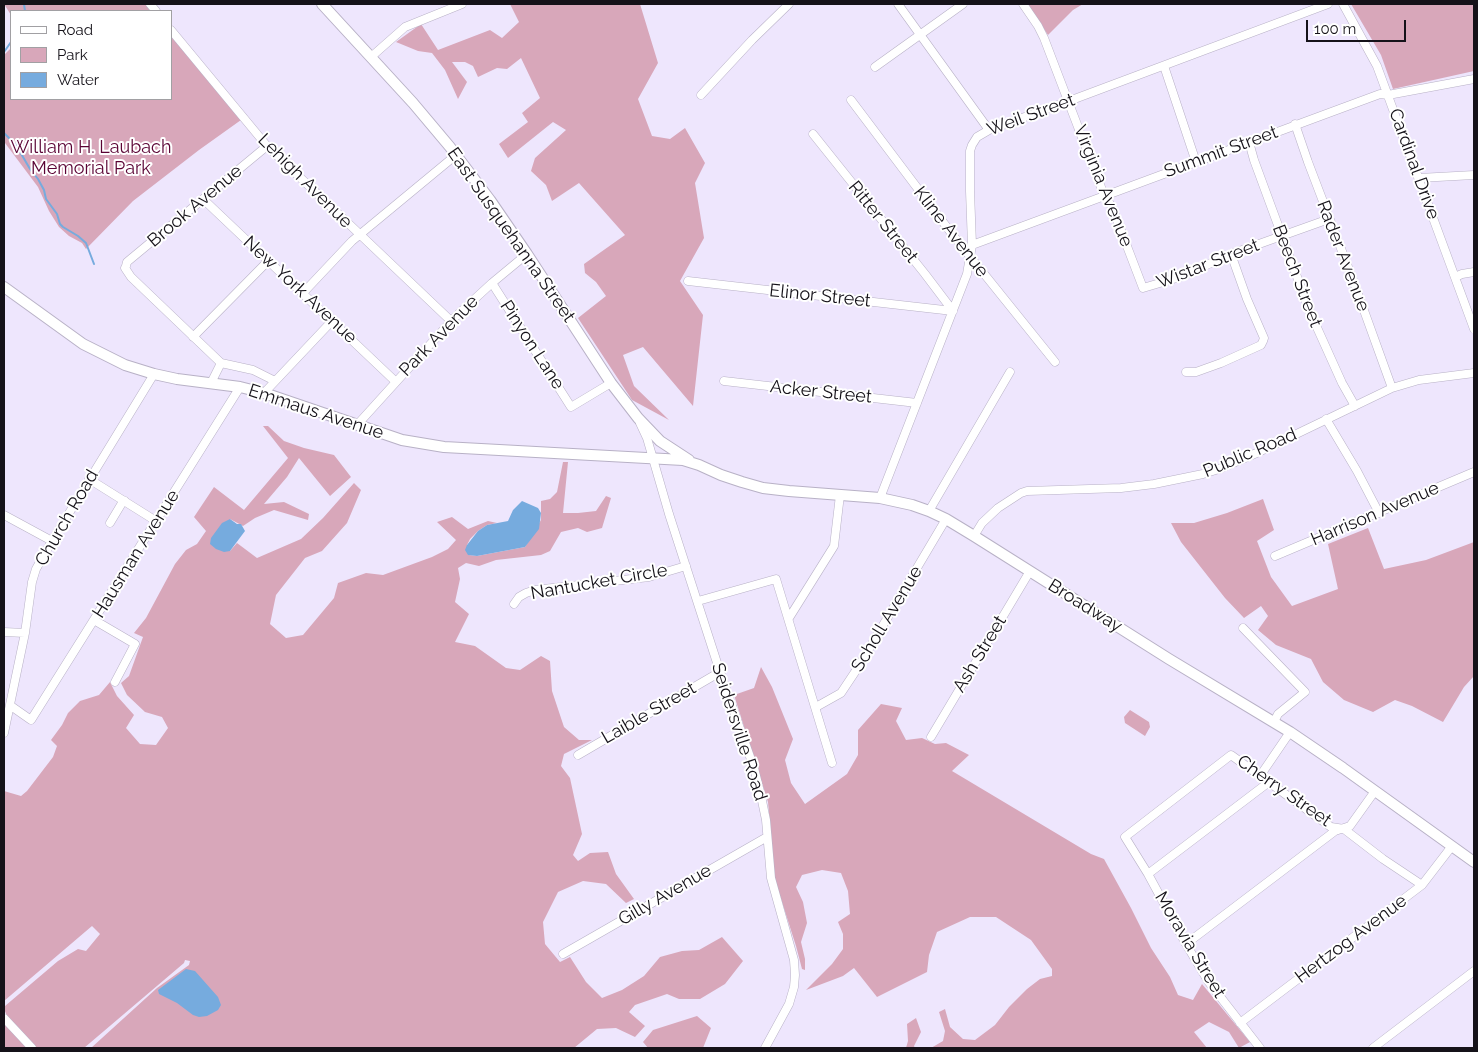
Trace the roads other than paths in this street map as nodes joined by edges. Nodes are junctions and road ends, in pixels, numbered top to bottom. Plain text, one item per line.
1 (322, 4) edge
2 (462, 4) edge
3 (789, 4) edge
4 (898, 4) edge
5 (963, 4) edge
6 (1023, 4) edge
7 (1328, 4) edge
8 (1343, 4) edge
9 (172, 31) edge
10 (920, 34) junction
11 (372, 56) junction
12 (1164, 66) junction
13 (875, 67) dead end
14 (1474, 79) edge
15 (700, 95) dead end
16 (1388, 95) junction
17 (850, 100) dead end
18 (1069, 102) junction
19 (1295, 124) junction
20 (989, 130) junction
21 (813, 134) dead end
22 (1249, 142) junction
23 (267, 146) junction
24 (456, 155) junction
25 (1196, 162) junction
26 (1474, 175) edge
27 (1419, 178) junction
28 (1104, 195) junction
29 (203, 199) junction
30 (1329, 220) junction
31 (360, 234) junction
32 (1281, 236) junction
33 (972, 245) junction
34 (527, 254) junction
35 (1231, 254) junction
36 (971, 257) junction
37 (268, 261) junction
38 (1474, 272) edge
39 (1455, 277) junction
40 (688, 281) dead end
41 (492, 283) junction
42 (4, 286) edge
43 (1143, 288) joint
44 (303, 293) junction
45 (953, 311) junction
46 (332, 321) junction
47 (450, 321) junction
48 (1474, 329) edge
49 (193, 336) junction
50 (1055, 362) dead end
51 (221, 363) junction
52 (1010, 372) dead end
53 (1186, 372) dead end
54 (1474, 373) edge
55 (154, 374) junction
56 (275, 381) junction
57 (724, 381) dead end
58 (396, 382) junction
59 (211, 383) junction
60 (611, 383) junction
61 (240, 387) junction
62 (1392, 388) junction
63 (264, 393) junction
64 (917, 403) junction
65 (1355, 406) junction
66 (638, 418) junction
67 (1326, 419) junction
68 (357, 425) junction
69 (653, 459) junction
70 (699, 465) junction
71 (1474, 472) edge
72 (90, 479) junction
73 (840, 494) junction
74 (880, 498) junction
75 (125, 501) junction
76 (929, 511) junction
77 (1379, 513) junction
78 (4, 514) edge
79 (946, 519) junction
80 (156, 521) junction
81 (110, 523) dead end
82 (974, 536) junction
83 (52, 541) junction
84 (1275, 556) dead end
85 (686, 566) junction
86 (1030, 571) junction
87 (698, 601) junction
88 (514, 604) dead end
89 (788, 618) junction
90 (94, 620) junction
91 (1243, 628) dead end
92 (4, 632) edge
93 (25, 633) junction
94 (720, 672) junction
95 (116, 682) dead end
96 (11, 706) junction
97 (816, 708) junction
98 (1274, 722) junction
99 (1290, 732) junction
100 (4, 733) edge
101 (931, 737) dead end
102 (578, 755) dead end
103 (832, 763) dead end
104 (1260, 776) junction
105 (1269, 782) junction
106 (1375, 791) junction
107 (1344, 829) junction
108 (767, 837) junction
109 (1125, 837) joint
110 (1452, 846) junction
111 (1474, 862) edge
112 (1148, 874) junction
113 (1422, 885) junction
114 (1186, 944) junction
115 (563, 954) dead end
116 (1474, 971) edge
117 (4, 1018) edge
118 (1240, 1023) junction
119 (1384, 1045) edge
120 (32, 1048) edge
121 (766, 1048) edge
122 (1260, 1048) edge
123 (1373, 1048) edge

1 - 11 main road, East Susquehanna Street
2 - 11 street
3 - 15 street
4 - 10 street
5 - 10 street
6 - 18 street, Virginia Avenue
7 - 12 street, Weil Street
8 - 16 street, Cardinal Drive
9 - 23 street, Lehigh Avenue
10 - 13 street
10 - 20 street
11 - 24 main road, East Susquehanna Street
12 - 18 street, Weil Street
12 - 25 street
14 - 16 street, Summit Street
16 - 19 street, Summit Street
16 - 27 street, Cardinal Drive
17 - 36 street, Kline Avenue
18 - 20 street, Weil Street
18 - 28 street, Virginia Avenue
19 - 22 street, Summit Street
19 - 30 street, Rader Avenue
20 - 33 street, Weil Street
21 - 45 street, Ritter Street
22 - 25 street, Summit Street
22 - 32 street, Beech Street
23 - 29 street, Brook Avenue
23 - 31 street, Lehigh Avenue
24 - 31 street
24 - 34 main road, East Susquehanna Street
25 - 28 street, Summit Street
26 - 27 street
27 - 39 street, Cardinal Drive
28 - 33 street, Summit Street
28 - 43 street, Virginia Avenue
29 - 37 street, New York Avenue
29 - 49 street, Brook Avenue
30 - 32 street, Wistar Street
30 - 62 street, Rader Avenue
31 - 44 street
31 - 47 street, Lehigh Avenue
32 - 35 street, Wistar Street
32 - 65 street, Beech Street
33 - 36 street, Weil Street
34 - 41 street, Park Avenue
34 - 60 main road, East Susquehanna Street
35 - 43 street, Wistar Street
35 - 53 street
36 - 45 street, Weil Street
36 - 50 street, Kline Avenue
37 - 44 street, New York Avenue
37 - 49 street
38 - 39 street
39 - 48 street, Cardinal Drive
40 - 45 street, Elinor Street
41 - 47 street, Park Avenue
41 - 60 street, Pinyon Lane
42 - 55 main road, Emmaus Avenue
44 - 46 street, New York Avenue
45 - 64 street, Weil Street
46 - 56 street
46 - 58 street, New York Avenue
47 - 58 street, Park Avenue
49 - 51 street
51 - 56 street
51 - 59 street
52 - 76 street
54 - 62 street, Public Road
55 - 59 main road, Emmaus Avenue
55 - 72 street, Church Road
56 - 63 street
57 - 64 street, Acker Street
58 - 68 street, Park Avenue
59 - 61 main road, Emmaus Avenue
60 - 66 main road, East Susquehanna Street
61 - 63 main road, Emmaus Avenue
61 - 80 street, Hausman Avenue
62 - 65 street, Public Road
63 - 68 main road, Emmaus Avenue
64 - 74 street, Weil Street
65 - 67 street, Public Road
66 - 69 street, Seidersville Road
66 - 70 main road, East Susquehanna Street
67 - 77 street
67 - 82 street, Public Road
68 - 69 main road, Emmaus Avenue
69 - 70 main road, Broadway
69 - 85 street, Seidersville Road
70 - 73 main road, Broadway
71 - 77 street, Harrison Avenue
72 - 75 street
72 - 83 street, Church Road
73 - 74 main road, Broadway
73 - 89 street
74 - 76 main road, Broadway
75 - 80 street
75 - 81 street
76 - 79 main road, Broadway
77 - 84 street, Harrison Avenue
78 - 83 street
79 - 82 main road, Broadway
79 - 97 street, Scholl Avenue
80 - 90 street, Hausman Avenue
82 - 86 main road, Broadway
83 - 93 street, Church Road
85 - 87 street, Seidersville Road
85 - 88 street, Nantucket Circle
86 - 98 main road, Broadway
86 - 101 street, Ash Street
87 - 89 street
87 - 94 street, Seidersville Road
89 - 97 street
90 - 95 street
90 - 96 street, Hausman Avenue
91 - 98 street
92 - 93 street
93 - 96 street, Church Road
94 - 102 street, Laible Street
94 - 108 street, Seidersville Road
96 - 100 street, Church Road
97 - 103 street
98 - 99 main road, Broadway
99 - 104 street
99 - 106 main road, Broadway
104 - 105 street, Cherry Street
104 - 109 street, Cherry Street
105 - 107 street, Cherry Street
105 - 112 street
106 - 107 street
106 - 110 main road, Broadway
107 - 113 street, Cherry Street
107 - 114 street
108 - 115 street, Gilly Avenue
108 - 121 street, Seidersville Road
109 - 112 street, Moravia Street
110 - 111 main road, Broadway
110 - 113 street, Hertzog Avenue
112 - 114 street, Moravia Street
113 - 118 street, Hertzog Avenue
114 - 118 street, Moravia Street
116 - 119 street
117 - 120 street
118 - 122 street, Moravia Street
119 - 123 street

